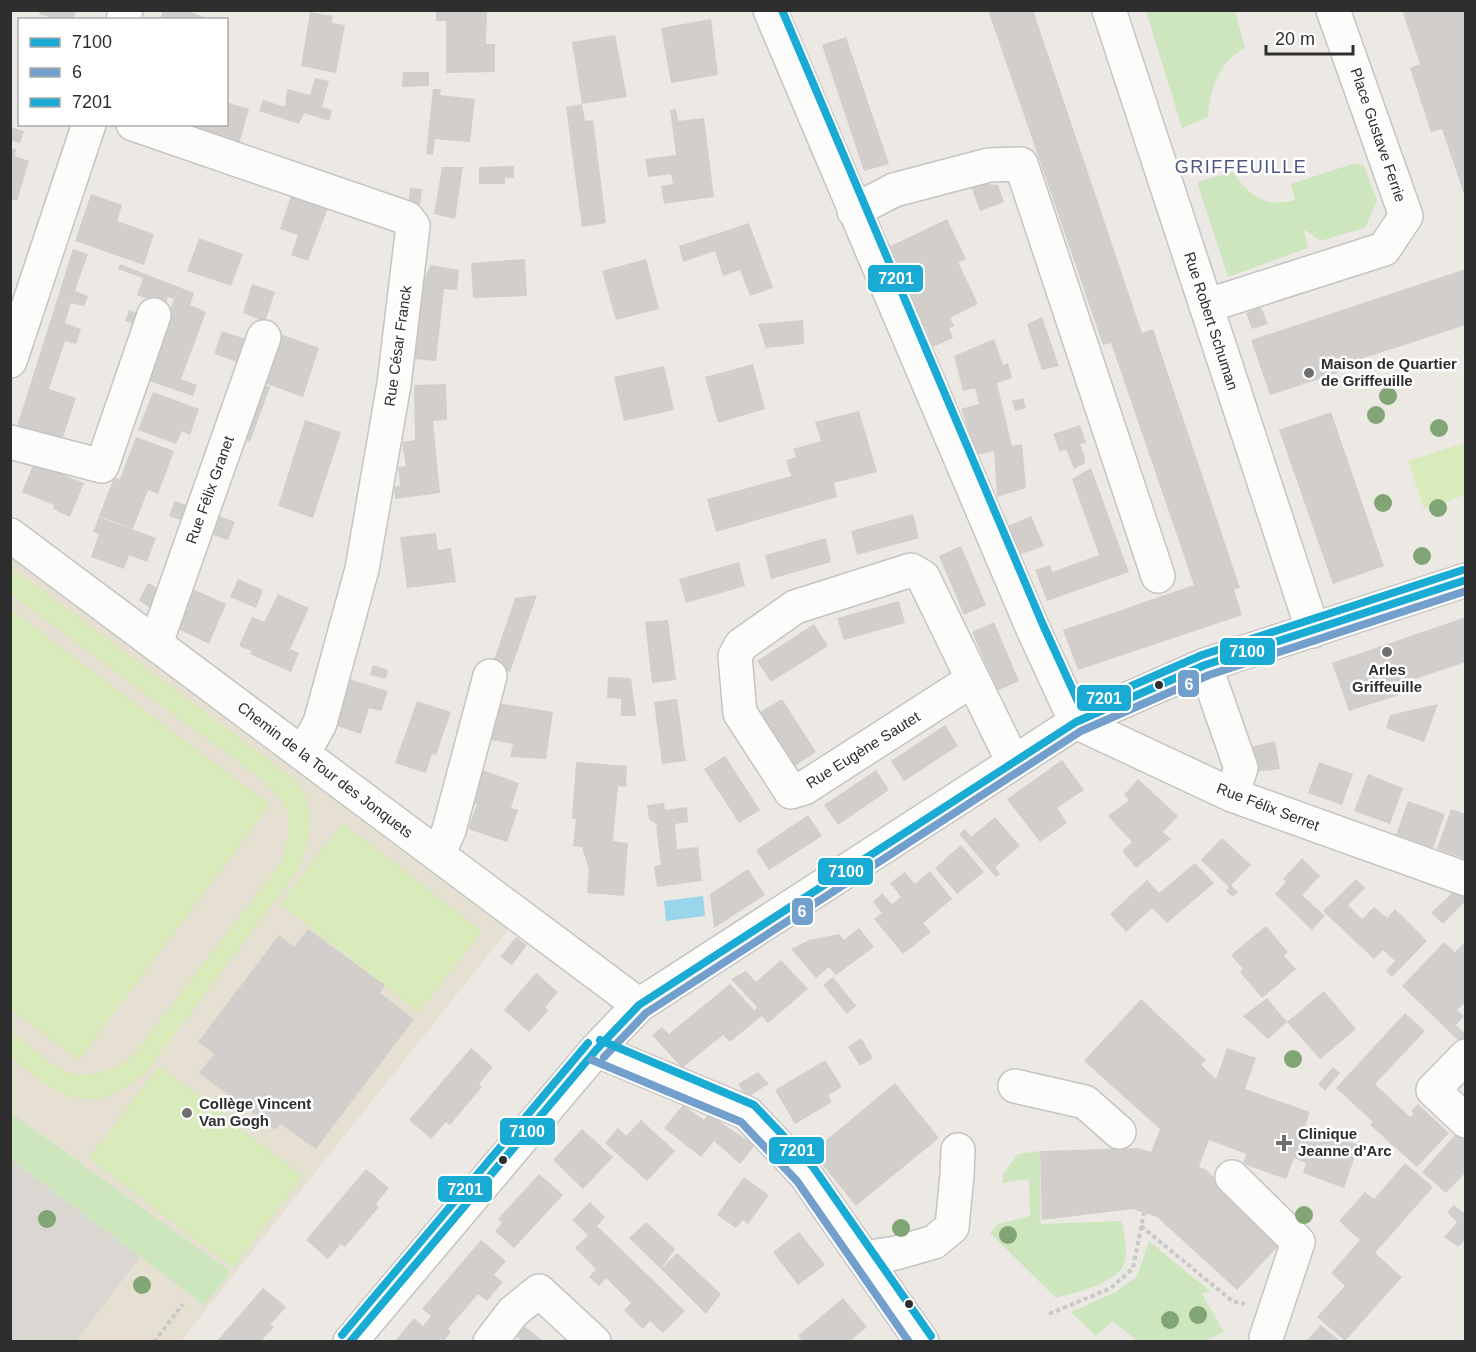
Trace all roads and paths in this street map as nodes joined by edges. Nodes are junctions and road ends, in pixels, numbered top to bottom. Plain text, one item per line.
1 (770, 10) edge
2 (1109, 10) edge
3 (1334, 10) edge
4 (87, 126) edge
5 (139, 126) edge
6 (854, 212) junction
7 (1206, 306) junction
8 (154, 315) dead end
9 (264, 337) dead end
10 (10, 361) edge
11 (10, 442) edge
12 (10, 535) edge
13 (1158, 576) dead end
14 (1466, 580) edge
15 (1313, 630) junction
16 (156, 644) junction
17 (1205, 666) junction
18 (490, 676) dead end
19 (972, 680) junction
20 (1076, 722) junction
21 (303, 754) junction
22 (1013, 762) junction
23 (1232, 795) junction
24 (438, 855) junction
25 (1466, 879) edge
26 (639, 1005) junction
27 (597, 1050) junction
28 (1466, 1056) edge
29 (1015, 1086) dead end
30 (1466, 1120) edge
31 (1119, 1132) dead end
32 (958, 1150) dead end
33 (1232, 1177) dead end
34 (1144, 1212) dead end
35 (1142, 1226) junction
36 (864, 1258) junction
37 (183, 1304) dead end
38 (1049, 1314) dead end
39 (1270, 1325) joint
40 (154, 1341) edge
41 (350, 1341) edge
42 (490, 1341) edge
43 (594, 1341) edge
44 (922, 1341) edge

1 - 6 street
2 - 7 street, Rue Robert Schuman
3 - 7 street, Place Gustave Ferrie
4 - 10 street
5 - 21 street, Rue César Franck
6 - 13 street
6 - 20 street
7 - 15 street, Rue Robert Schuman
8 - 11 street
9 - 16 street, Rue Félix Granet
12 - 16 street, Chemin de la Tour des Jonquets
14 - 15 street
15 - 17 street
16 - 21 street, Chemin de la Tour des Jonquets
17 - 20 street
17 - 23 street
18 - 24 street
19 - 19 street, Rue Eugène Sautet
19 - 22 street, Rue Eugène Sautet
20 - 22 street
20 - 23 street, Rue Félix Serret
21 - 24 street, Chemin de la Tour des Jonquets
22 - 26 street
23 - 25 street, Rue Félix Serret
24 - 26 street, Chemin de la Tour des Jonquets
26 - 27 street
27 - 36 street
27 - 41 street
28 - 30 street
29 - 31 street
32 - 36 street
33 - 39 street
34 - 35 path
35 - 38 path
35 - 39 path
36 - 44 street
37 - 40 path
42 - 43 street

